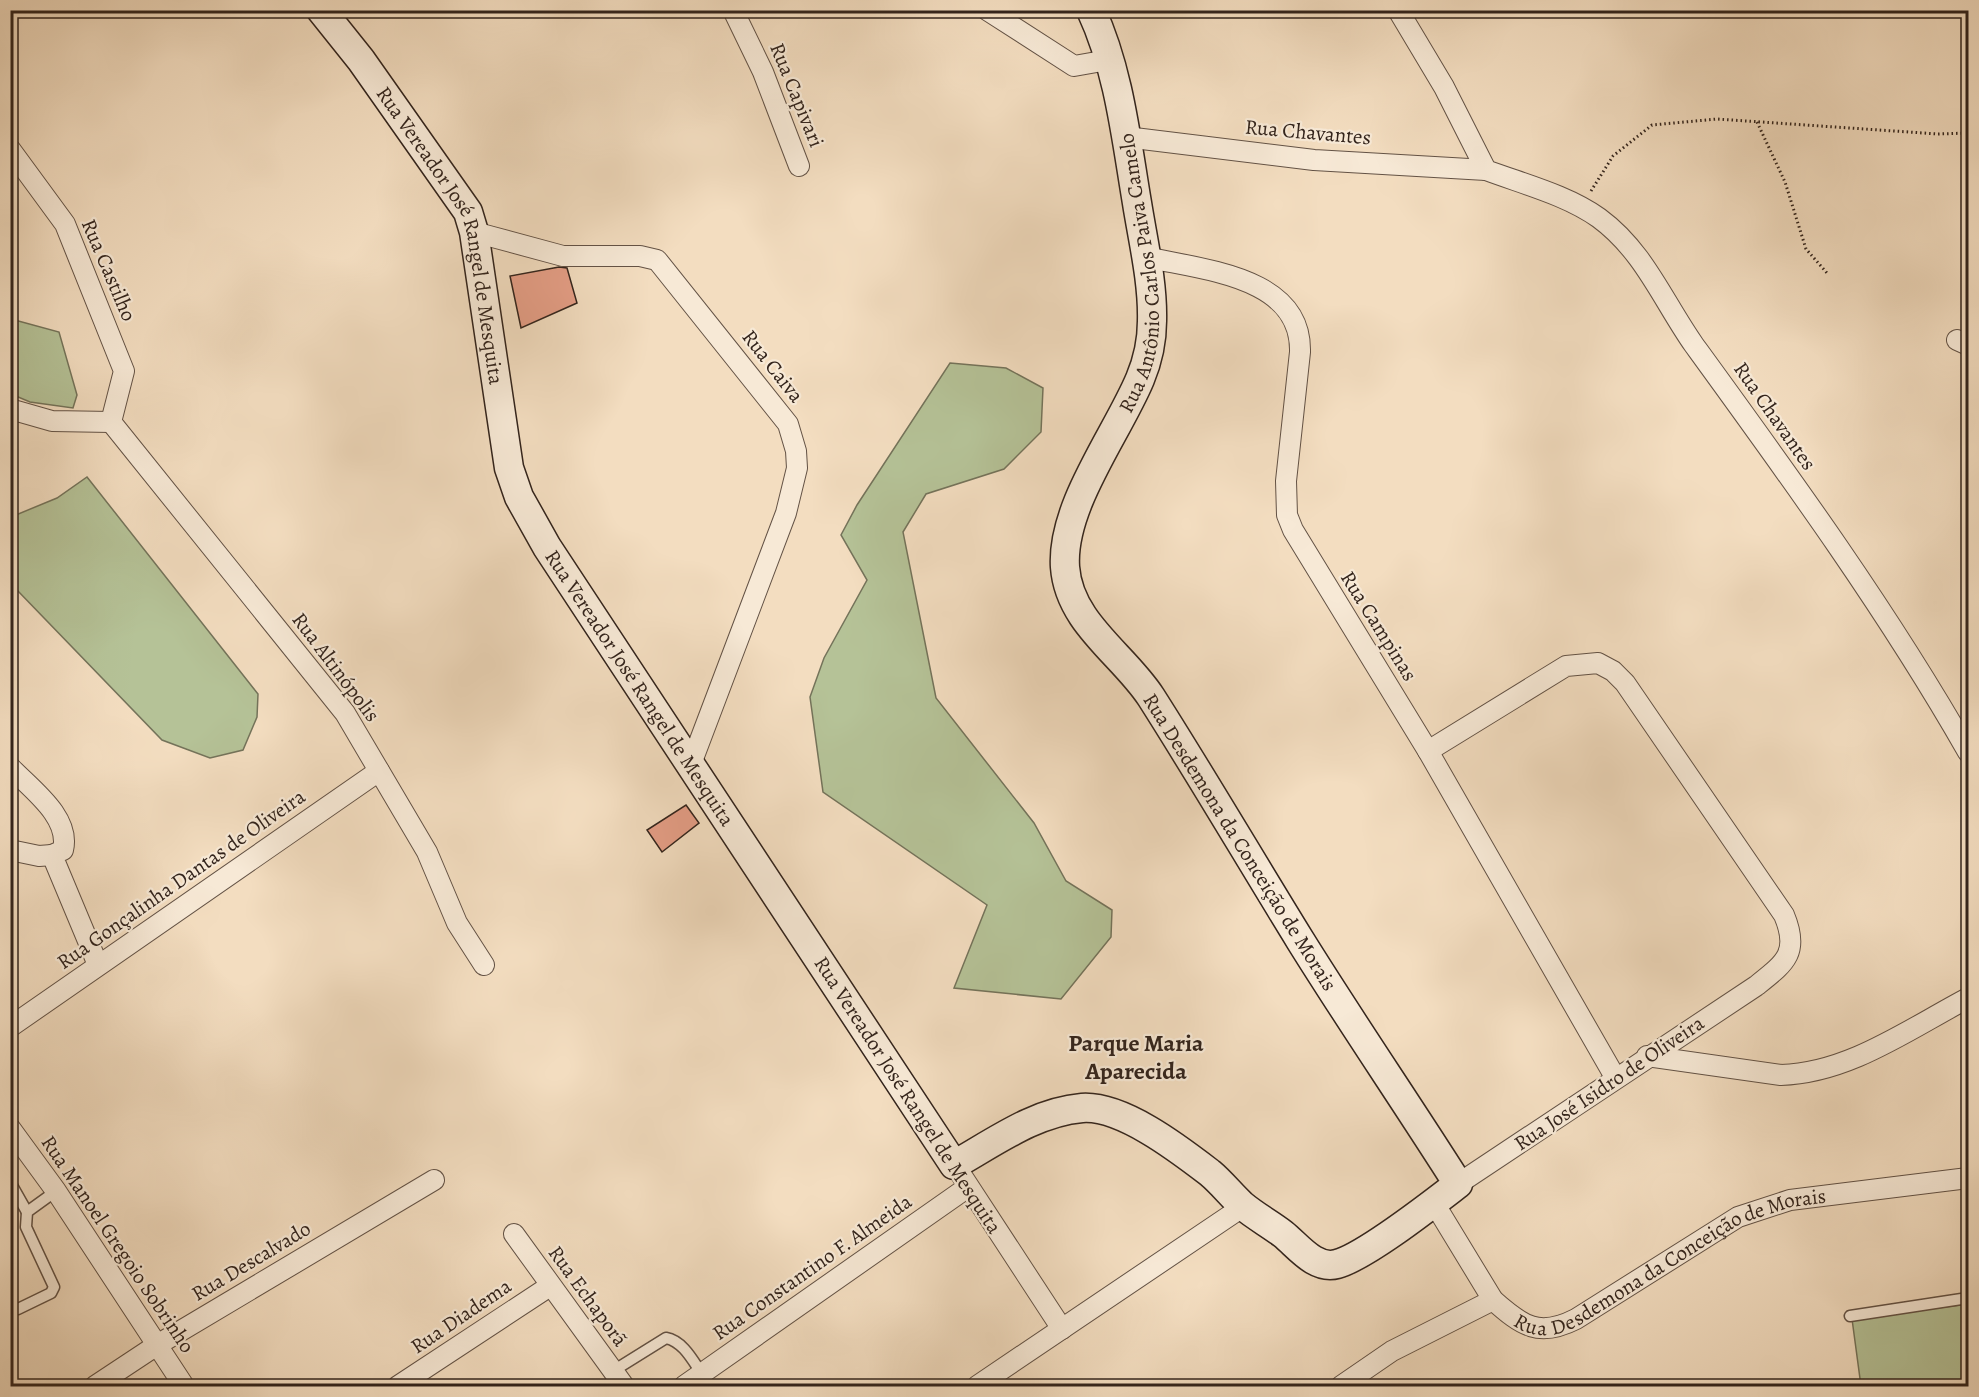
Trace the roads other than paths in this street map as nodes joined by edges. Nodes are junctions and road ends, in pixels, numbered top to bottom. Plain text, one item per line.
1 (321, 10) edge
2 (733, 10) edge
3 (987, 10) edge
4 (1091, 10) edge
5 (1398, 10) edge
6 (1108, 60) junction
7 (1126, 137) junction
8 (10, 149) edge
9 (800, 166) dead end
10 (1486, 170) junction
11 (474, 232) junction
12 (1146, 257) junction
13 (10, 409) edge
14 (111, 422) junction
15 (1083, 493) joint
16 (1428, 751) junction
17 (1968, 752) edge
18 (691, 764) junction
19 (10, 767) edge
20 (379, 771) junction
21 (10, 850) edge
22 (52, 855) junction
23 (98, 965) junction
24 (484, 965) dead end
25 (1968, 998) edge
26 (10, 1027) edge
27 (1647, 1056) junction
28 (1615, 1077) junction
29 (10, 1128) edge
30 (961, 1176) junction
31 (1968, 1178) edge
32 (434, 1180) dead end
33 (10, 1182) edge
34 (1458, 1184) junction
35 (56, 1191) junction
36 (1434, 1203) junction
37 (1244, 1206) junction
38 (27, 1212) junction
39 (513, 1234) dead end
40 (550, 1286) junction
41 (1968, 1298) edge
42 (1493, 1300) junction
43 (10, 1310) edge
44 (1850, 1316) dead end
45 (1062, 1329) junction
46 (157, 1345) junction
47 (702, 1374) junction
48 (618, 1379) edge
49 (95, 1386) edge
50 (184, 1386) edge
51 (398, 1386) edge
52 (684, 1386) edge
53 (977, 1386) edge
54 (1341, 1386) edge

1 - 11 street, Rua Vereador José Rangel de Mesquita
2 - 9 street, Rua Capivari
3 - 6 street
4 - 6 street, Rua Antônio Carlos Paiva Camelo
5 - 10 street
6 - 7 street, Rua Antônio Carlos Paiva Camelo
7 - 10 street, Rua Chavantes
7 - 12 street, Rua Antônio Carlos Paiva Camelo
8 - 14 street, Rua Castilho
10 - 17 street, Rua Chavantes
11 - 18 street, Rua Vereador José Rangel de Mesquita
11 - 18 street, Rua Caiva
12 - 15 street, Rua Antônio Carlos Paiva Camelo
12 - 16 street, Rua Campinas
13 - 14 street
14 - 20 street, Rua Altinópolis
15 - 34 street, Rua Desdemona da Conceição de Morais
16 - 27 street, Rua José Isidro de Oliveira
16 - 28 street, Rua Campinas
18 - 30 street, Rua Vereador José Rangel de Mesquita
19 - 22 street
20 - 23 street, Rua Gonçalinha Dantas de Oliveira
20 - 24 street, Rua Altinópolis
21 - 22 street
22 - 23 street
23 - 26 street, Rua Gonçalinha Dantas de Oliveira
25 - 27 street
27 - 28 street, Rua José Isidro de Oliveira
28 - 34 street, Rua José Isidro de Oliveira
29 - 35 street, Rua Manoel Gregoio Sobrinho
30 - 37 street, Rua José Isidro de Oliveira
30 - 45 street, Rua Vereador José Rangel de Mesquita
30 - 47 street, Rua Constantino F. Almeida
31 - 42 street, Rua Desdemona da Conceição de Morais
32 - 46 street, Rua Descalvado
33 - 38 lane
34 - 36 street, Rua José Isidro de Oliveira
35 - 38 lane
35 - 46 street, Rua Manoel Gregoio Sobrinho
36 - 37 street, Rua José Isidro de Oliveira
36 - 42 street, Rua Desdemona da Conceição de Morais
37 - 45 street
38 - 43 lane
39 - 40 street, Rua Echaporã
40 - 48 street, Rua Echaporã
40 - 51 street, Rua Diadema
41 - 44 lane
42 - 54 street
45 - 53 street
46 - 49 street, Rua Descalvado
46 - 50 street, Rua Manoel Gregoio Sobrinho
47 - 48 lane
47 - 52 street, Rua Constantino F. Almeida

